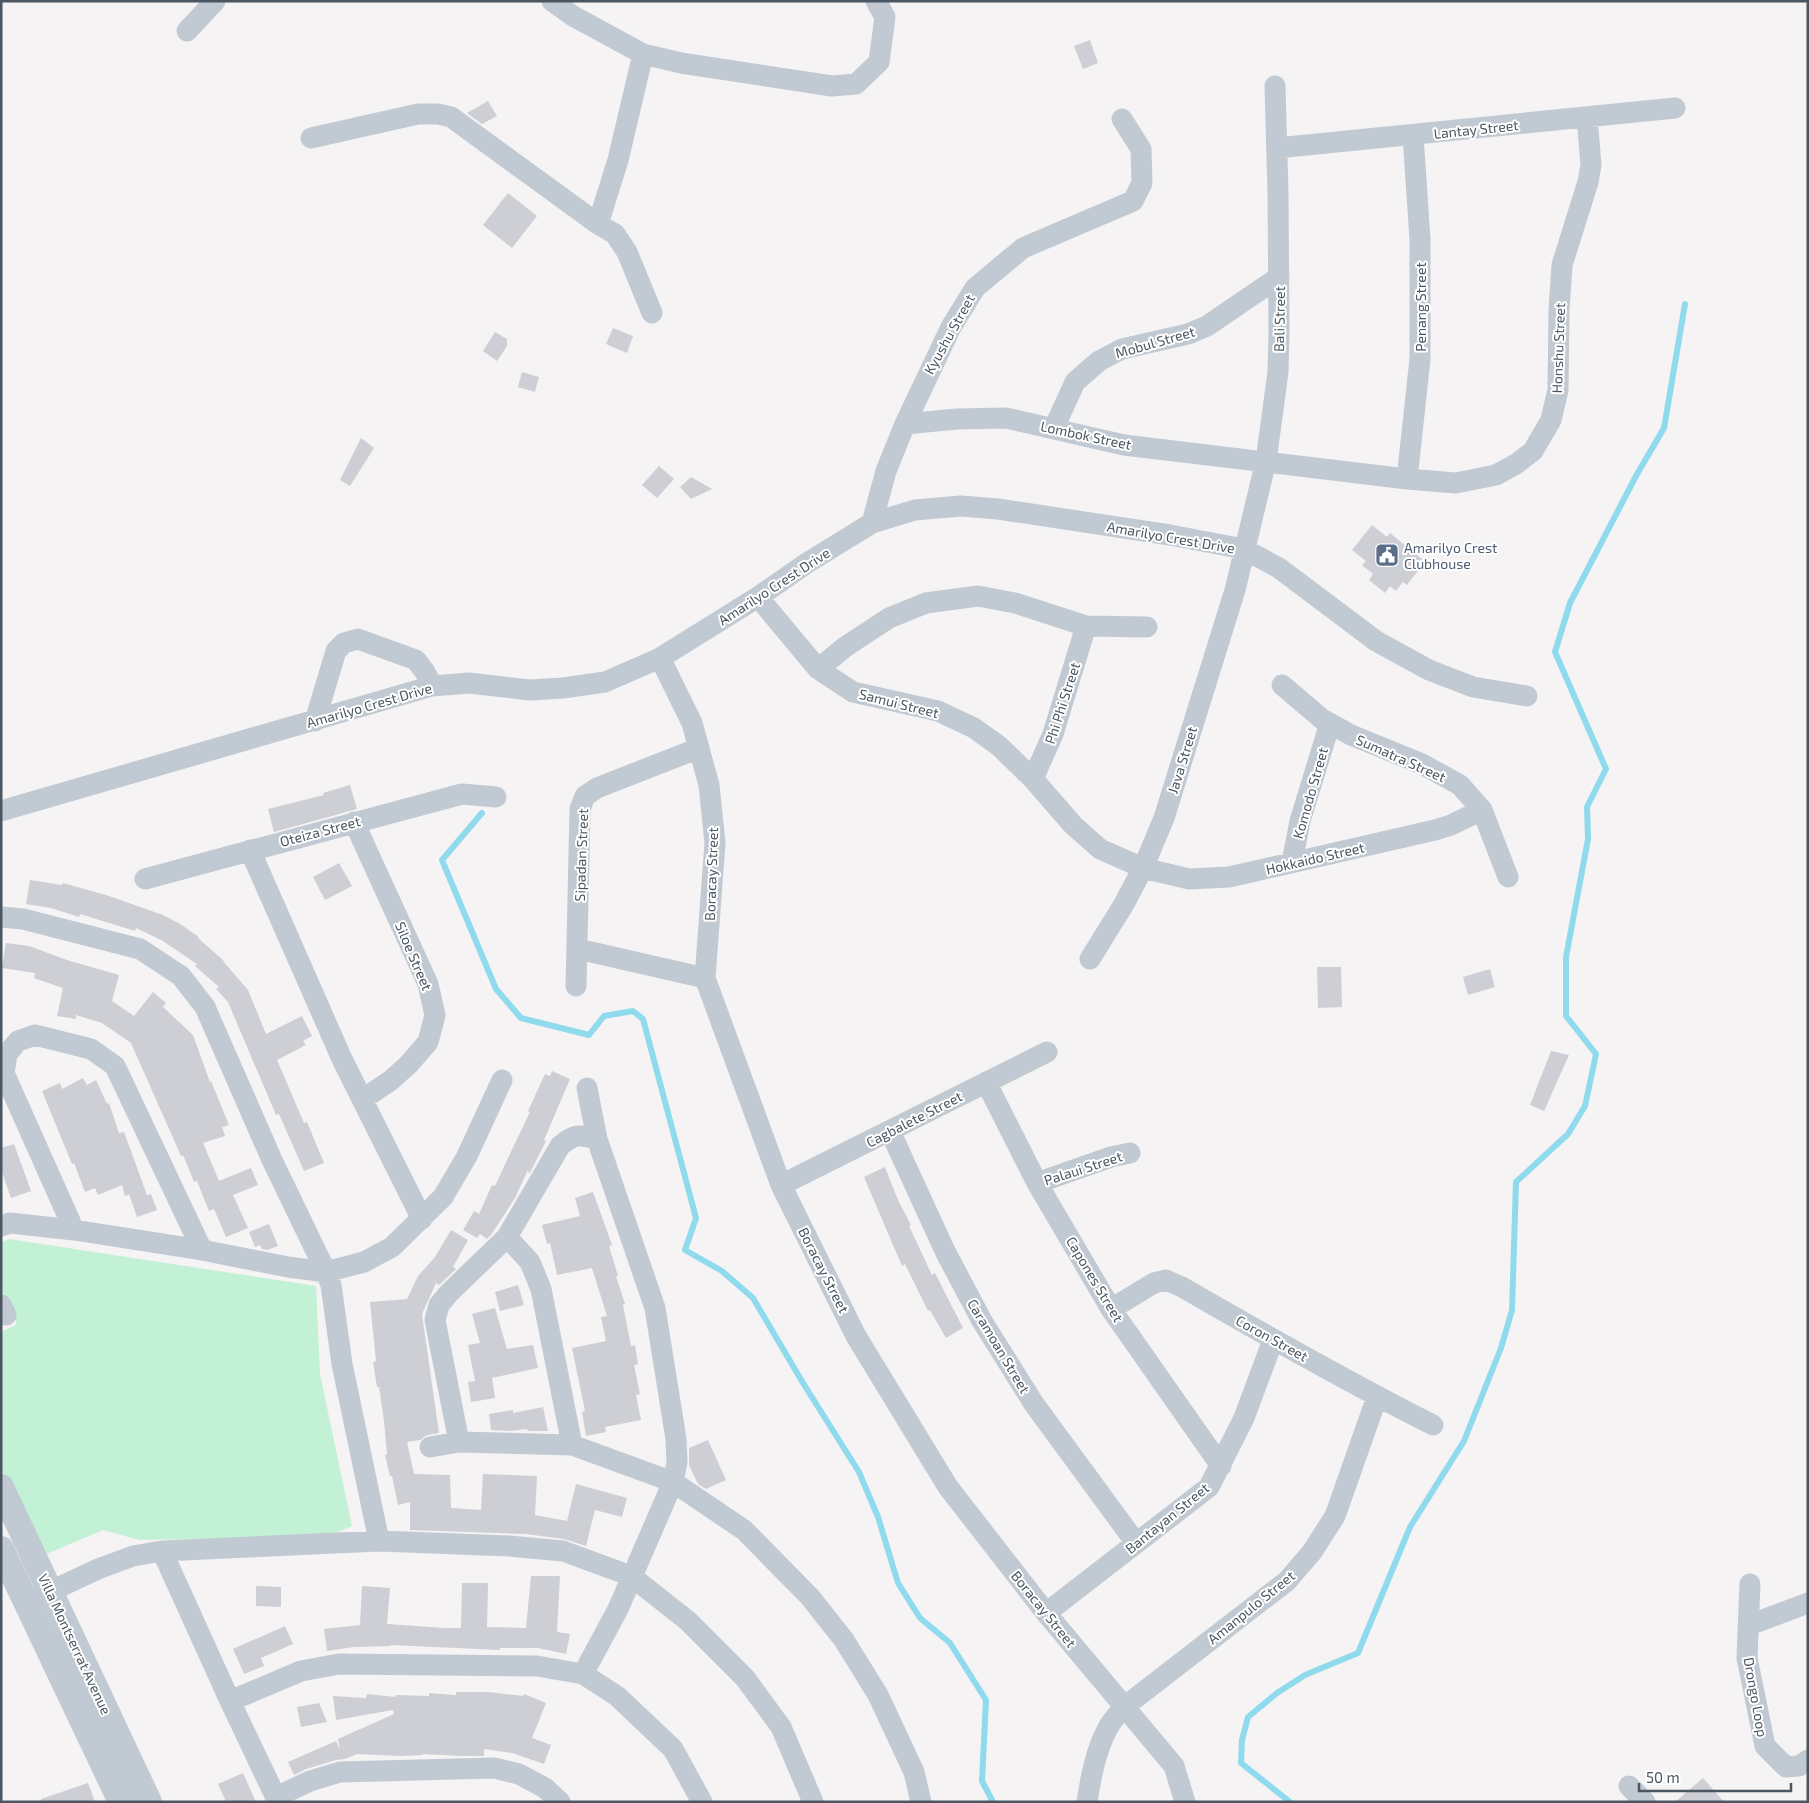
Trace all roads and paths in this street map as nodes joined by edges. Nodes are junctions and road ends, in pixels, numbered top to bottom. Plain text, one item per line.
1 (215, 1) edge
2 (552, 1) edge
3 (876, 1) edge
4 (187, 30) dead end
5 (643, 54) junction
6 (1276, 86) dead end
7 (1675, 108) dead end
8 (1587, 117) junction
9 (1122, 119) dead end
10 (1413, 135) junction
11 (311, 138) dead end
12 (1277, 148) junction
13 (598, 224) junction
14 (1279, 277) junction
15 (652, 313) dead end
16 (905, 424) junction
17 (1054, 428) junction
18 (1266, 461) junction
19 (1407, 479) junction
20 (872, 523) junction
21 (1244, 549) junction
22 (758, 597) junction
23 (1086, 626) junction
24 (1148, 627) dead end
25 (660, 658) junction
26 (818, 669) junction
27 (1282, 685) dead end
28 (432, 686) junction
29 (1527, 696) dead end
30 (315, 721) junction
31 (1330, 723) junction
32 (699, 748) junction
33 (1033, 779) junction
34 (496, 796) dead end
35 (1482, 810) junction
36 (1, 812) edge
37 (354, 822) junction
38 (250, 850) junction
39 (1292, 862) junction
40 (1143, 868) junction
41 (1508, 877) dead end
42 (145, 878) dead end
43 (1, 917) edge
44 (578, 949) junction
45 (1090, 959) dead end
46 (705, 978) junction
47 (576, 986) dead end
48 (1047, 1052) dead end
49 (502, 1080) dead end
50 (986, 1082) junction
51 (587, 1088) dead end
52 (363, 1099) junction
53 (890, 1131) junction
54 (597, 1139) junction
55 (1130, 1153) dead end
56 (1038, 1183) junction
57 (781, 1186) junction
58 (422, 1219) junction
59 (1, 1226) edge
60 (74, 1230) junction
61 (507, 1237) junction
62 (202, 1250) junction
63 (326, 1272) junction
64 (1111, 1309) junction
65 (1273, 1340) junction
66 (1377, 1397) junction
67 (1433, 1425) dead end
68 (459, 1442) junction
69 (572, 1445) junction
70 (430, 1447) dead end
71 (1220, 1466) junction
72 (673, 1482) junction
73 (1, 1487) edge
74 (379, 1541) junction
75 (1136, 1543) junction
76 (1, 1549) edge
77 (162, 1551) junction
78 (631, 1576) junction
79 (1750, 1584) dead end
80 (50, 1591) junction
81 (26, 1602) junction
82 (1808, 1603) edge
83 (1046, 1613) junction
84 (1749, 1626) junction
85 (583, 1674) junction
86 (230, 1701) junction
87 (1124, 1707) junction
88 (1808, 1760) edge
89 (1629, 1786) dead end
90 (277, 1799) edge
91 (121, 1802) edge
92 (149, 1802) edge
93 (560, 1802) edge
94 (702, 1802) edge
95 (813, 1802) edge
96 (921, 1802) edge
97 (1087, 1802) edge
98 (1185, 1802) edge
99 (1645, 1802) edge

1 - 4 street
2 - 5 street
3 - 5 street
5 - 13 street
6 - 12 street, Bali Street
7 - 8 street, Lantay Street
8 - 10 street, Lantay Street
8 - 19 street, Honshu Street
9 - 16 street, Kyushu Street
10 - 12 street, Lantay Street
10 - 19 street, Penang Street
11 - 13 street
12 - 14 street, Bali Street
13 - 15 street
14 - 17 street, Mobul Street
14 - 18 street, Bali Street
16 - 17 street, Lombok Street
16 - 20 street, Kyushu Street
17 - 18 street, Lombok Street
18 - 19 street, Honshu Street
18 - 21 street, Bali Street
20 - 21 street, Amarilyo Crest Drive
20 - 22 street, Amarilyo Crest Drive
21 - 29 street, Amarilyo Crest Drive
21 - 40 street, Java Street
22 - 25 street, Amarilyo Crest Drive
22 - 26 street, Samui Street
23 - 24 street
23 - 26 street
23 - 33 street, Phi Phi Street
25 - 28 street, Amarilyo Crest Drive
25 - 32 street, Boracay Street
26 - 33 street, Samui Street
27 - 31 street, Sumatra Street
28 - 30 street, Amarilyo Crest Drive
28 - 30 street
30 - 36 street, Amarilyo Crest Drive
31 - 35 street, Sumatra Street
31 - 39 street, Komodo Street
32 - 44 street, Sipadan Street
32 - 46 street, Boracay Street
33 - 40 street, Samui Street
34 - 37 street, Oteiza Street
35 - 39 street, Hokkaido Street
35 - 41 street, Sumatra Street
37 - 38 street, Oteiza Street
37 - 52 street, Siloe Street
38 - 42 street, Oteiza Street
38 - 52 street
39 - 40 street, Hokkaido Street
40 - 45 street, Java Street
43 - 63 street
44 - 46 street
44 - 47 street, Sipadan Street
46 - 57 street, Boracay Street
48 - 50 street, Cagbalete Street
49 - 58 street
50 - 53 street, Cagbalete Street
50 - 56 street, Capones Street
51 - 54 street
52 - 58 street
53 - 57 street, Cagbalete Street
53 - 75 street, Caramoan Street
54 - 61 street
54 - 72 street
55 - 56 street, Palaui Street
56 - 64 street, Capones Street
57 - 83 street, Boracay Street
58 - 63 street
59 - 60 street
60 - 62 street
60 - 62 street
61 - 68 street
61 - 69 street
62 - 63 street
63 - 74 street
64 - 65 street, Coron Street
64 - 71 street, Capones Street
65 - 66 street, Coron Street
65 - 71 street, Bantayan Street
66 - 67 street, Coron Street
66 - 87 street, Amanpulo Street
68 - 69 street
68 - 70 street
69 - 72 street
71 - 75 street, Bantayan Street
72 - 78 street
72 - 96 street
73 - 80 street, Villa Montserrat Avenue
74 - 77 street
74 - 78 street
75 - 83 street, Bantayan Street
76 - 81 street, Villa Montserrat Avenue
77 - 80 street
77 - 86 street
78 - 85 street
78 - 95 street
79 - 84 street, Drongo Loop
80 - 81 street
80 - 92 street, Villa Montserrat Avenue
81 - 91 street, Villa Montserrat Avenue
82 - 84 street
83 - 87 street, Boracay Street
84 - 88 street, Drongo Loop
85 - 86 street
85 - 94 street
86 - 90 street
87 - 97 street, Amanpulo Street
87 - 98 street, Boracay Street
89 - 99 street
90 - 93 street

